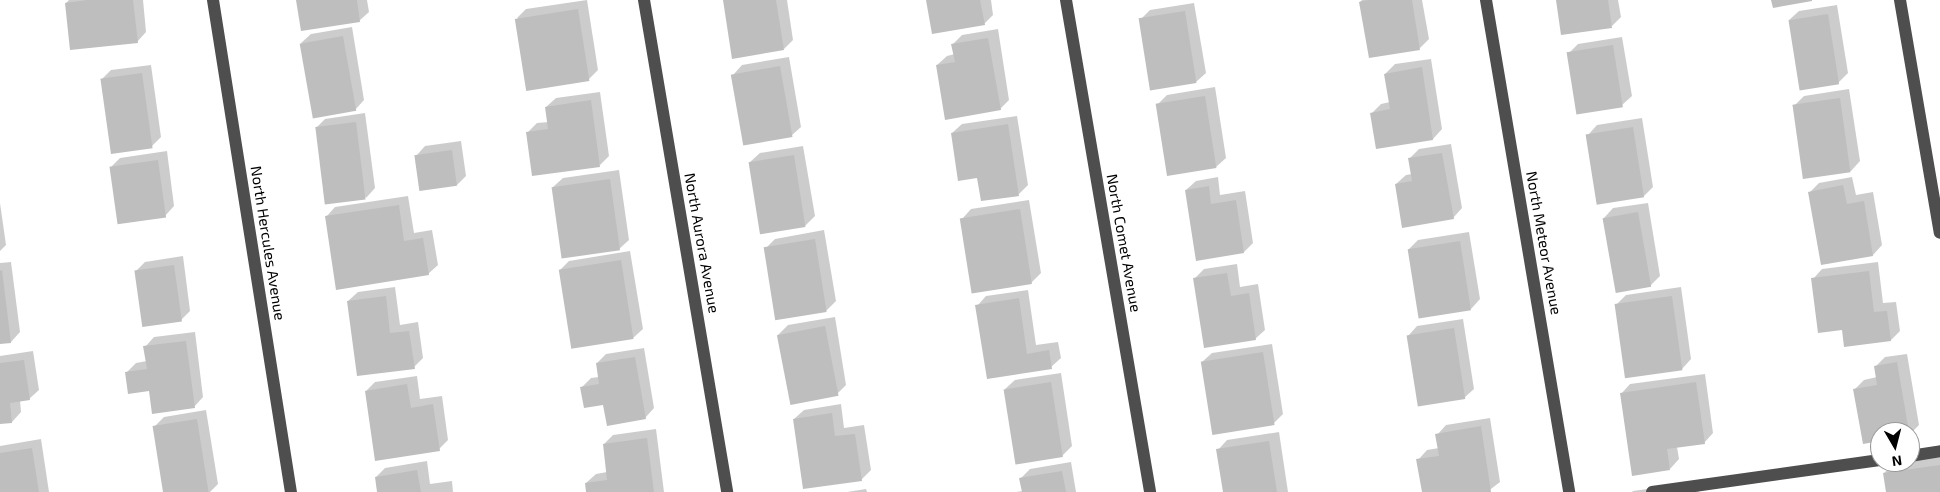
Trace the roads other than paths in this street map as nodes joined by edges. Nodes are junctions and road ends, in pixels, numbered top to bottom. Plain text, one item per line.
1 (213, 0) edge
2 (644, 0) edge
3 (1066, 0) edge
4 (1486, 0) edge
5 (1900, 0) edge
6 (1940, 233) edge
7 (1940, 452) edge
8 (1920, 455) edge
9 (1870, 461) edge
10 (291, 492) edge
11 (727, 492) edge
12 (1150, 492) edge
13 (1570, 492) edge
14 (1652, 492) edge

1 - 10 street, North Hercules Avenue
2 - 11 street, North Aurora Avenue
3 - 12 street, North Comet Avenue
4 - 13 street, North Meteor Avenue
5 - 6 street
7 - 8 street
9 - 14 street

